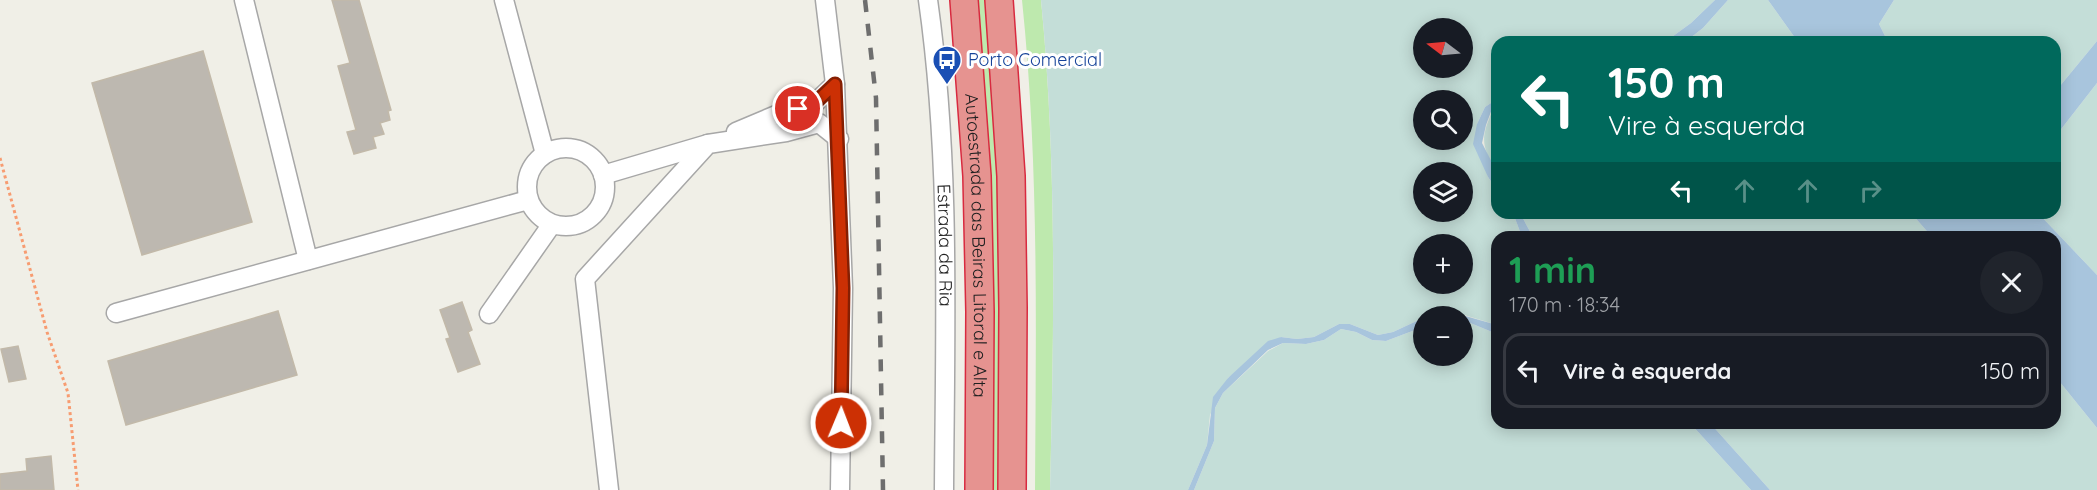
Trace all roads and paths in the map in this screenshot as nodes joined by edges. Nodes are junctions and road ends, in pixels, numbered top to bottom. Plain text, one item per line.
1 (244, 0) edge
2 (504, 0) edge
3 (825, 0) edge
4 (928, 0) edge
5 (964, 0) edge
6 (999, 0) edge
7 (835, 84) junction
8 (838, 139) junction
9 (708, 144) junction
10 (545, 154) junction
11 (0, 158) edge
12 (603, 175) junction
13 (528, 200) junction
14 (552, 224) junction
15 (308, 260) junction
16 (116, 313) dead end
17 (489, 314) dead end
18 (78, 490) edge
19 (609, 490) edge
20 (840, 490) edge
21 (944, 490) edge
22 (979, 490) edge
23 (1012, 490) edge

1 - 15 street
2 - 10 street
3 - 7 street
4 - 21 street, Estrada da Ria
5 - 22 highway, Autoestrada das Beiras Litoral e Alta
6 - 23 highway, Autoestrada das Beiras Litoral e Alta
7 - 8 street
7 - 9 street
8 - 9 street
8 - 20 street
9 - 12 street
9 - 19 street
10 - 12 street
10 - 13 street
11 - 18 path
12 - 14 street
13 - 14 street
13 - 15 street
14 - 17 street
15 - 16 street

